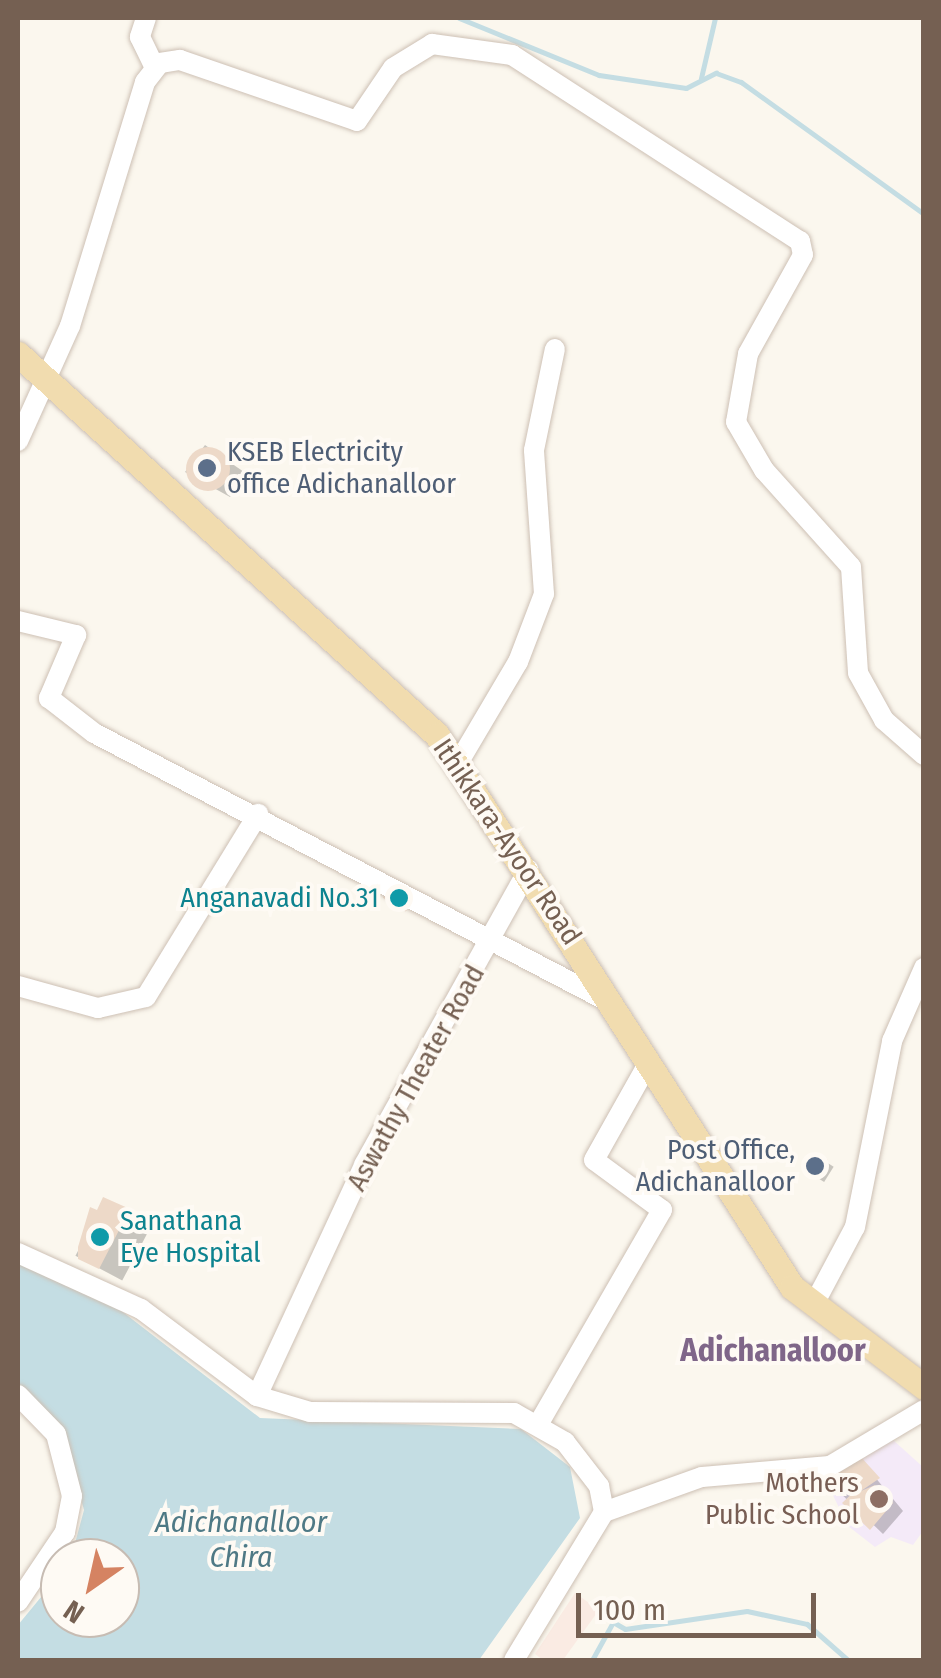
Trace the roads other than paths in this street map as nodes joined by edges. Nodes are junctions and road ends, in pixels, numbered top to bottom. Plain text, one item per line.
1 (146, 18) edge
2 (155, 68) junction
3 (555, 349) dead end
4 (18, 354) edge
5 (44, 379) junction
6 (18, 441) edge
7 (18, 621) edge
8 (924, 755) edge
9 (457, 765) junction
10 (258, 814) junction
11 (528, 870) junction
12 (495, 934) junction
13 (924, 968) edge
14 (18, 986) edge
15 (613, 1004) junction
16 (648, 1062) junction
17 (18, 1253) edge
18 (814, 1304) junction
19 (924, 1386) edge
20 (18, 1395) edge
21 (257, 1396) junction
22 (924, 1410) edge
23 (539, 1423) junction
24 (604, 1512) junction
25 (18, 1602) edge
26 (514, 1660) edge

1 - 2 street
2 - 5 street
2 - 8 street
3 - 9 street
4 - 5 main road, Ithikkara-Ayoor Road
5 - 6 street
5 - 9 main road, Ithikkara-Ayoor Road
7 - 10 street
9 - 11 main road, Ithikkara-Ayoor Road
10 - 12 street
10 - 14 street
11 - 12 street, Aswathy Theater Road
11 - 15 main road, Ithikkara-Ayoor Road
12 - 15 street
12 - 21 street, Aswathy Theater Road
13 - 18 street
15 - 16 main road, Ithikkara-Ayoor Road
16 - 18 main road, Ithikkara-Ayoor Road
16 - 23 street
17 - 21 street
18 - 19 main road, Ithikkara-Ayoor Road
20 - 25 street
21 - 23 street
22 - 24 street
23 - 24 street
24 - 26 street

